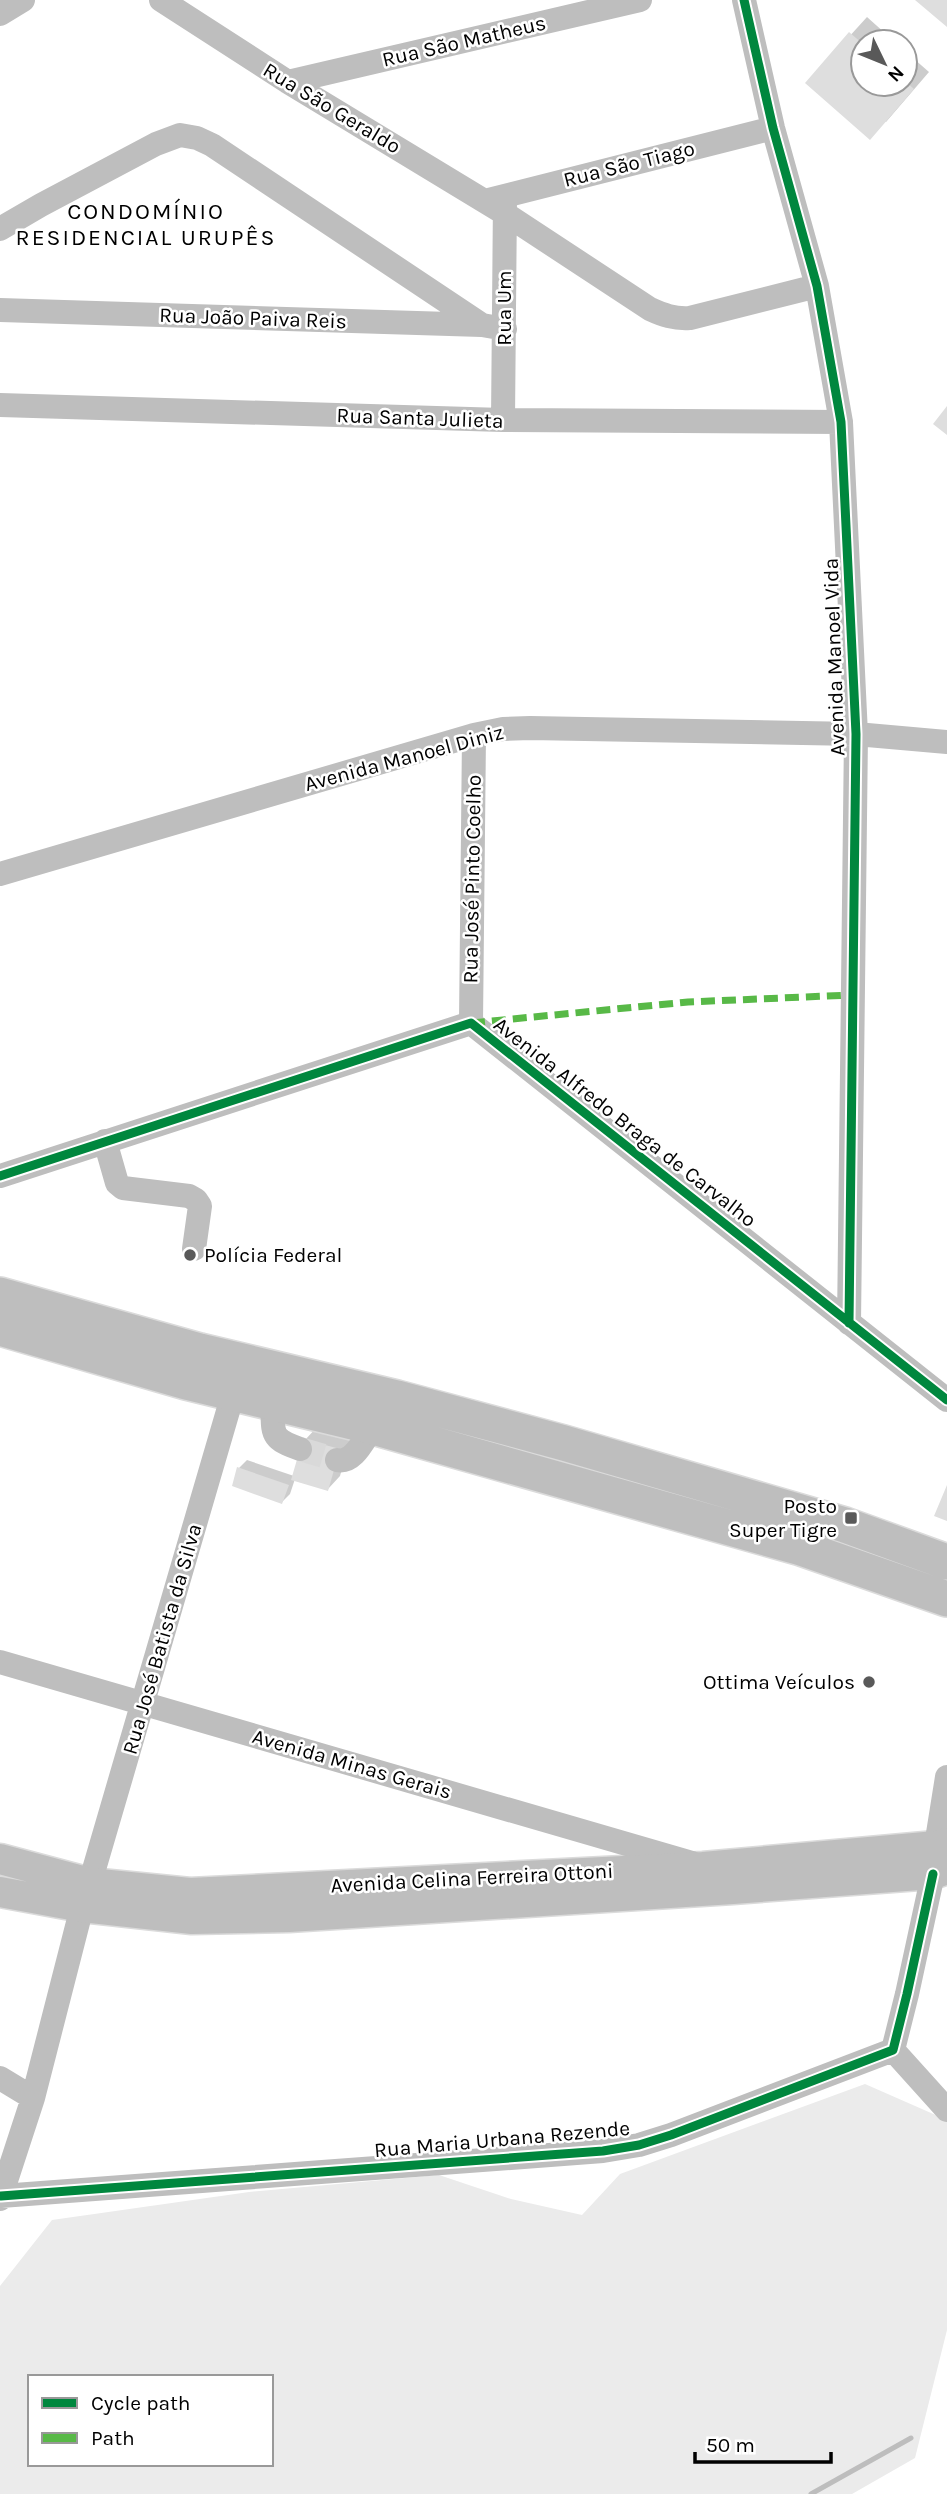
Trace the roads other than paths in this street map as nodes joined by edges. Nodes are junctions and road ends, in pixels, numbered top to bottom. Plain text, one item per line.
1 (23, 0) edge
2 (161, 0) edge
3 (640, 0) edge
4 (744, 0) edge
5 (0, 14) edge
6 (288, 82) junction
7 (773, 128) junction
8 (498, 203) junction
9 (0, 229) edge
10 (817, 286) junction
11 (0, 310) edge
12 (493, 327) junction
13 (0, 405) edge
14 (503, 421) junction
15 (841, 422) junction
16 (856, 734) junction
17 (474, 735) junction
18 (947, 742) edge
19 (0, 874) edge
20 (471, 1023) junction
21 (105, 1142) junction
22 (0, 1176) edge
23 (194, 1249) dead end
24 (0, 1295) edge
25 (849, 1323) junction
26 (0, 1328) edge
27 (233, 1394) junction
28 (947, 1401) edge
29 (272, 1402) junction
30 (373, 1427) junction
31 (300, 1449) tunnel mouth
32 (337, 1460) dead end
33 (947, 1562) edge
34 (947, 1599) edge
35 (0, 1662) edge
36 (143, 1703) junction
37 (947, 1777) edge
38 (941, 1858) edge
39 (0, 1859) edge
40 (703, 1867) junction
41 (0, 1892) edge
42 (86, 1895) junction
43 (893, 2050) junction
44 (0, 2078) edge
45 (33, 2098) junction
46 (947, 2110) edge
47 (1, 2198) edge

1 - 5 street
2 - 6 street, Rua São Geraldo
3 - 6 street, Rua São Matheus
4 - 7 street, Avenida Manoel Vida
6 - 8 street, Rua São Geraldo
7 - 8 street, Rua São Tiago
7 - 10 street, Avenida Manoel Vida
8 - 10 street, Rua São Geraldo
8 - 12 street, Rua Um
9 - 12 street
10 - 15 street, Avenida Manoel Vida
11 - 12 street, Rua João Paiva Reis
12 - 14 street, Rua Um
13 - 14 street, Rua Santa Julieta
14 - 15 street, Rua Santa Julieta
15 - 16 street, Avenida Manoel Vida
16 - 17 street, Avenida Manoel Diniz
16 - 18 street, Avenida Manoel Diniz
16 - 25 street, Avenida Manoel Vida
17 - 19 street, Avenida Manoel Diniz
17 - 20 street, Rua José Pinto Coelho
20 - 21 street, Avenida Alfredo Braga de Carvalho
20 - 25 street, Avenida Alfredo Braga de Carvalho
21 - 22 street, Avenida Alfredo Braga de Carvalho
21 - 23 street
24 - 33 highway
25 - 28 street, Avenida Alfredo Braga de Carvalho
26 - 27 highway
27 - 29 highway
27 - 36 street, Rua José Batista da Silva
29 - 30 highway
29 - 31 street
30 - 32 street
30 - 34 highway
35 - 36 street, Avenida Minas Gerais
36 - 40 street, Avenida Minas Gerais
36 - 42 street, Rua José Batista da Silva
37 - 38 street
38 - 40 main road, Avenida Celina Ferreira Ottoni
38 - 42 main road, Avenida Celina Ferreira Ottoni
38 - 43 street
39 - 42 main road, Avenida Celina Ferreira Ottoni
40 - 42 main road, Avenida Celina Ferreira Ottoni
41 - 42 main road, Avenida Celina Ferreira Ottoni
42 - 45 street, Rua José Batista da Silva
43 - 46 street
43 - 47 street, Rua Maria Urbana Rezende
44 - 45 street
45 - 47 street, Rua José Batista da Silva

